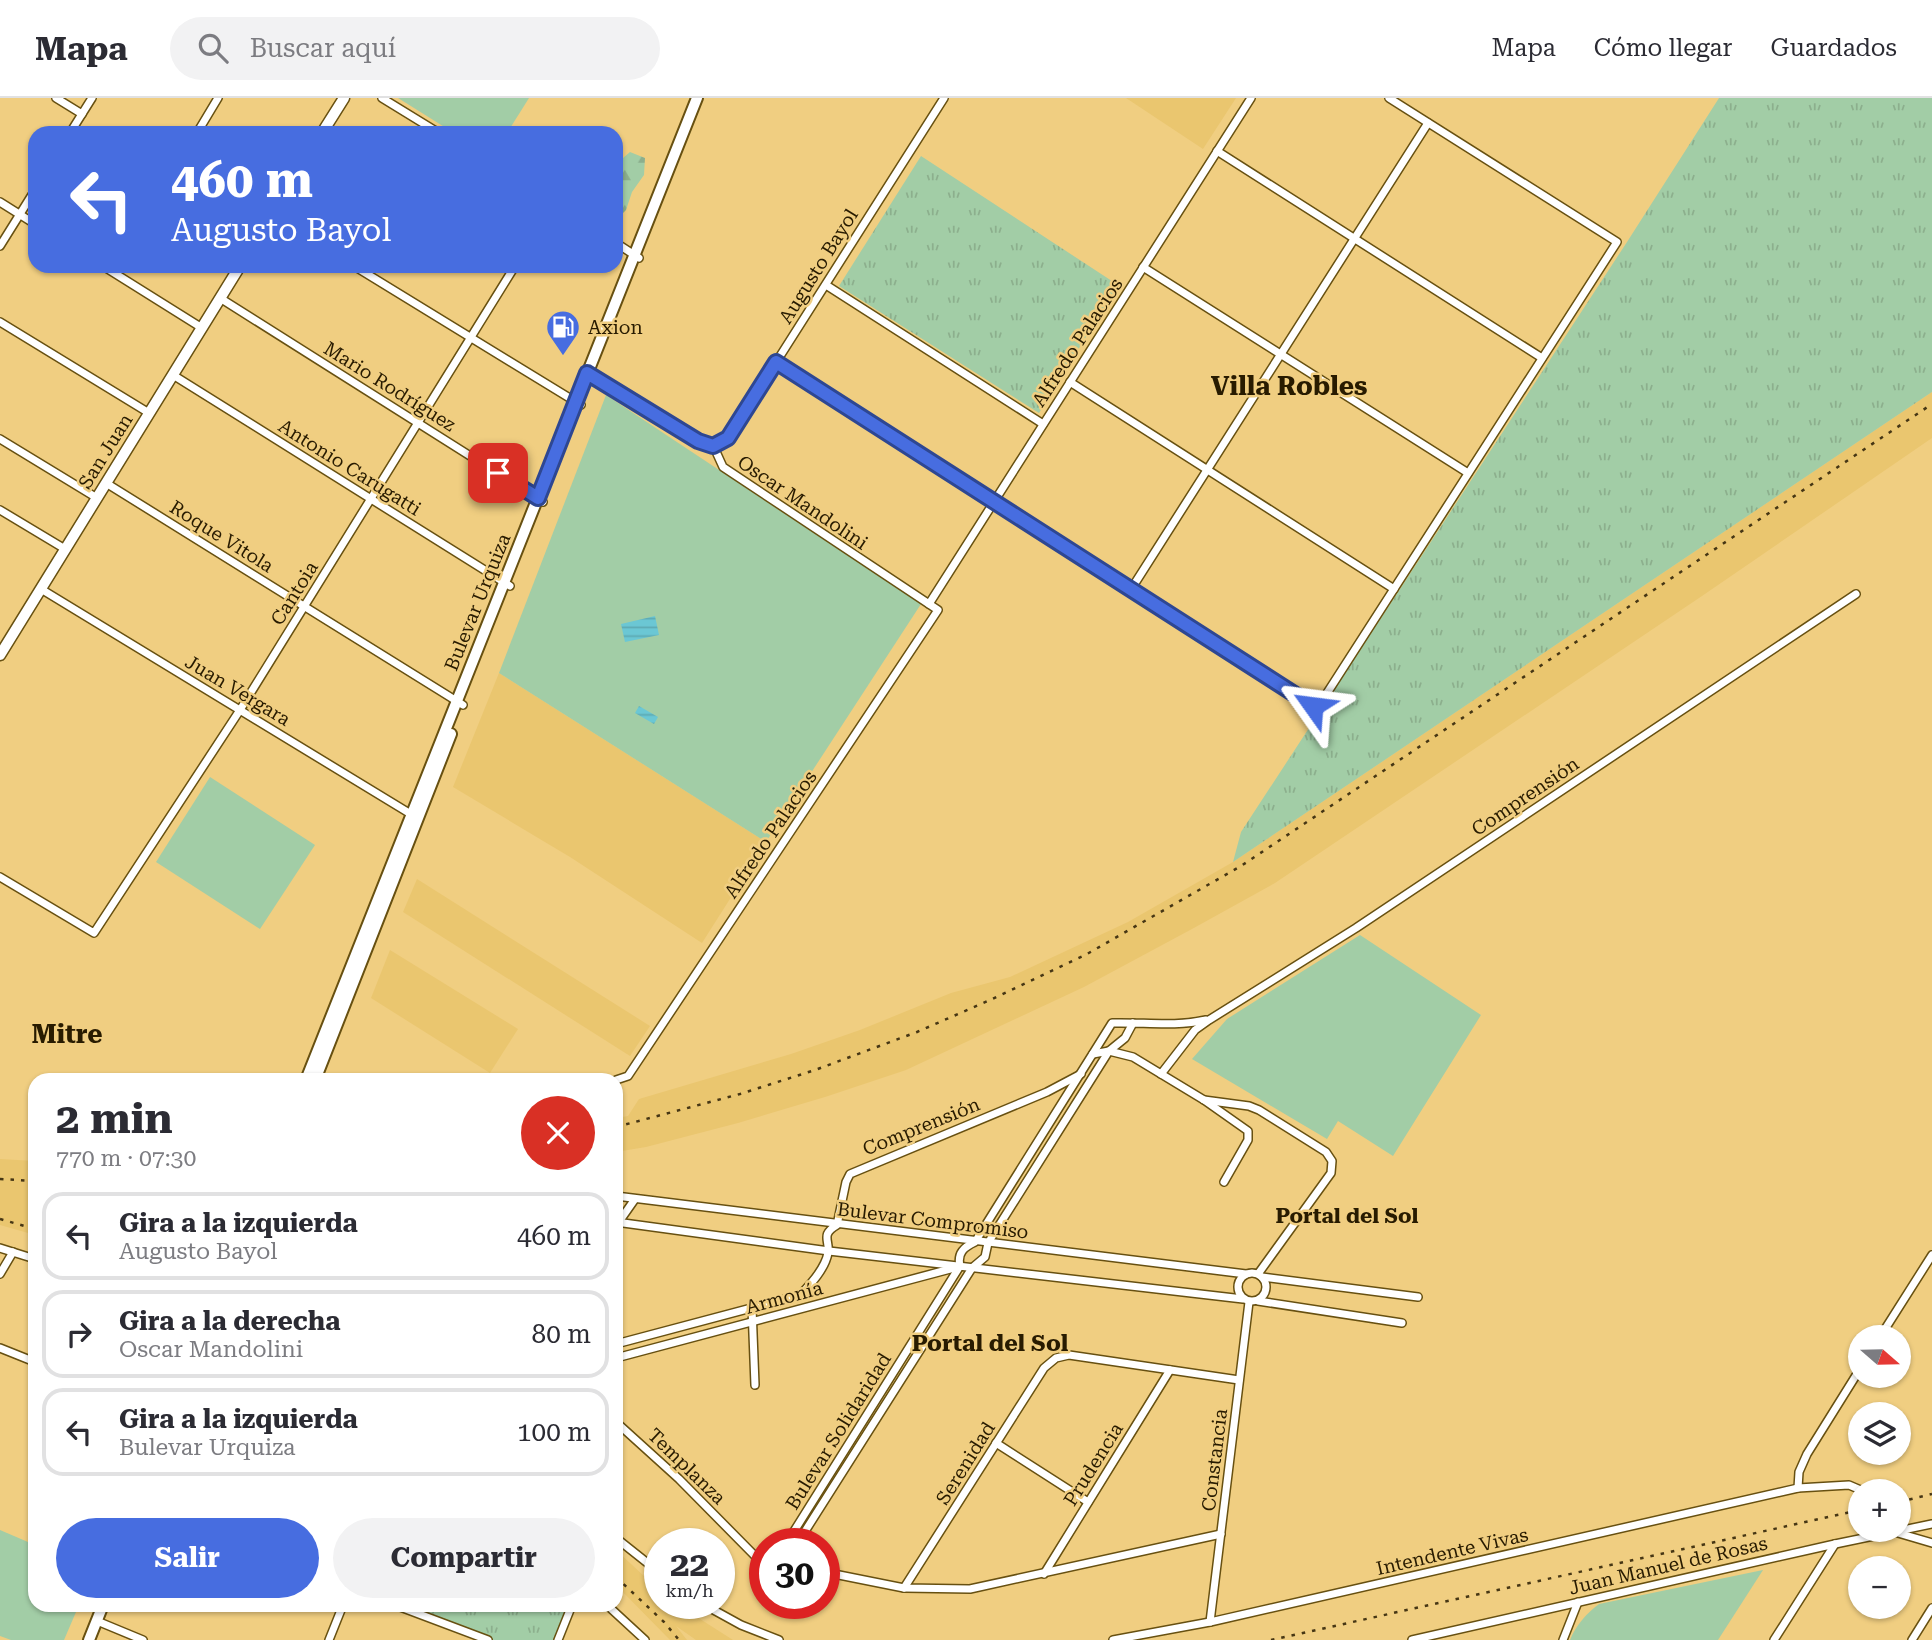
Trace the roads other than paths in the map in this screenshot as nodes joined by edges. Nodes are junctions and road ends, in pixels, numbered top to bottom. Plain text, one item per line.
1 (56, 98) edge
2 (92, 98) edge
3 (218, 98) edge
4 (344, 98) edge
5 (382, 98) edge
6 (697, 98) edge
7 (703, 98) edge
8 (944, 98) edge
9 (1251, 98) edge
10 (1389, 98) edge
11 (82, 114) junction
12 (1428, 123) junction
13 (74, 126) edge
14 (201, 126) edge
15 (326, 126) edge
16 (428, 126) edge
17 (1217, 151) junction
18 (28, 201) edge
19 (0, 202) edge
20 (20, 214) junction
21 (28, 219) edge
22 (1354, 238) junction
23 (0, 246) edge
24 (623, 247) edge
25 (637, 256) junction
26 (1143, 267) junction
27 (120, 273) edge
28 (236, 273) edge
29 (366, 273) edge
30 (511, 273) edge
31 (826, 285) junction
32 (220, 298) junction
33 (0, 322) edge
34 (202, 328) junction
35 (471, 337) junction
36 (1281, 354) junction
37 (1542, 358) junction
38 (776, 362) junction
39 (590, 374) junction
40 (173, 375) junction
41 (1070, 382) junction
42 (579, 403) junction
43 (149, 413) junction
44 (418, 423) junction
45 (1044, 424) junction
46 (0, 439) edge
47 (713, 446) junction
48 (1207, 470) junction
49 (1468, 473) junction
50 (106, 483) junction
51 (97, 498) junction
52 (371, 499) junction
53 (540, 500) junction
54 (993, 503) junction
55 (0, 510) edge
56 (65, 550) junction
57 (507, 584) junction
58 (41, 589) junction
59 (1394, 589) junction
60 (1130, 591) junction
61 (1856, 594) dead end
62 (929, 604) junction
63 (305, 606) junction
64 (938, 610) joint
65 (0, 655) edge
66 (460, 703) junction
67 (240, 710) junction
68 (414, 817) junction
69 (0, 877) edge
70 (1209, 1020) junction
71 (1133, 1023) junction
72 (1109, 1051) junction
73 (1093, 1054) junction
74 (309, 1073) edge
75 (318, 1073) edge
76 (1081, 1074) junction
77 (1161, 1074) junction
78 (623, 1078) edge
79 (1204, 1100) junction
80 (1224, 1182) dead end
81 (623, 1197) edge
82 (635, 1199) junction
83 (623, 1215) edge
84 (623, 1224) edge
85 (837, 1225) junction
86 (975, 1242) junction
87 (988, 1243) junction
88 (0, 1248) edge
89 (829, 1251) junction
90 (13, 1252) junction
91 (1932, 1255) edge
92 (28, 1257) edge
93 (960, 1266) junction
94 (972, 1268) junction
95 (0, 1274) edge
96 (1246, 1274) junction
97 (1260, 1275) junction
98 (1418, 1297) dead end
99 (1246, 1300) junction
100 (1258, 1301) junction
101 (752, 1308) junction
102 (752, 1322) junction
103 (1402, 1323) dead end
104 (1888, 1325) edge
105 (623, 1342) edge
106 (0, 1348) edge
107 (623, 1355) edge
108 (28, 1359) edge
109 (1170, 1370) junction
110 (1239, 1380) junction
111 (755, 1385) dead end
112 (1848, 1388) edge
113 (623, 1428) edge
114 (996, 1443) junction
115 (1848, 1485) edge
116 (1798, 1488) junction
117 (1088, 1502) junction
118 (1932, 1524) edge
119 (796, 1528) edge
120 (807, 1528) edge
121 (1911, 1528) edge
122 (1221, 1534) junction
123 (1911, 1537) edge
124 (1848, 1540) edge
125 (1932, 1543) edge
126 (623, 1544) edge
127 (1835, 1544) junction
128 (749, 1550) edge
129 (644, 1560) edge
130 (1044, 1574) junction
131 (840, 1575) edge
132 (904, 1588) junction
133 (1578, 1602) junction
134 (1932, 1608) edge
135 (94, 1612) edge
136 (100, 1612) edge
137 (340, 1612) edge
138 (414, 1612) edge
139 (569, 1612) edge
140 (615, 1612) edge
141 (730, 1619) edge
142 (96, 1622) junction
143 (1210, 1622) junction
144 (83, 1640) edge
145 (89, 1640) edge
146 (143, 1640) edge
147 (329, 1640) edge
148 (488, 1640) edge
149 (558, 1640) edge
150 (645, 1640) edge
151 (779, 1640) edge
152 (1113, 1640) edge
153 (1414, 1640) edge
154 (1563, 1640) edge
155 (1774, 1640) edge
156 (1912, 1640) edge

1 - 11 street
2 - 11 street
3 - 14 street
4 - 15 street
5 - 16 street
6 - 25 main road, Bulevar Urquiza
7 - 25 main road, Bulevar Urquiza
8 - 31 street, Augusto Bayol
9 - 17 street, Alfredo Palacios
10 - 12 street
11 - 13 street
12 - 22 street
12 - 37 street
17 - 22 street
17 - 26 street, Alfredo Palacios
18 - 20 street
19 - 20 street
20 - 21 street
20 - 23 street
22 - 36 street
22 - 37 street
24 - 25 street
25 - 39 main road, Bulevar Urquiza
26 - 36 street
26 - 41 street, Alfredo Palacios
27 - 34 street
28 - 32 street, San Juan
29 - 35 street
30 - 35 street, Cantoia
31 - 38 street, Augusto Bayol
31 - 45 street
32 - 34 street, San Juan
32 - 44 street, Mario Rodríguez
33 - 43 street
34 - 40 street, San Juan
35 - 42 street
35 - 44 street, Cantoia
36 - 48 street
36 - 49 street
37 - 49 street
38 - 47 street, Augusto Bayol
38 - 54 street
39 - 42 main road, Bulevar Urquiza
39 - 47 street, Oscar Mandolini
40 - 43 street, San Juan
40 - 52 street, Antonio Carugatti
41 - 45 street, Alfredo Palacios
41 - 48 street
42 - 53 main road, Bulevar Urquiza
43 - 50 street, San Juan
44 - 52 street, Cantoia
44 - 53 street, Mario Rodríguez
45 - 54 street, Alfredo Palacios
46 - 51 street
47 - 62 street, Oscar Mandolini
48 - 59 street
48 - 60 street
49 - 59 street
50 - 51 street, San Juan
50 - 63 street, Roque Vitola
51 - 56 street, San Juan
52 - 57 street, Antonio Carugatti
52 - 63 street, Cantoia
53 - 57 main road, Bulevar Urquiza
54 - 60 street
54 - 62 street, Alfredo Palacios
55 - 56 street
56 - 58 street, San Juan
57 - 66 main road, Bulevar Urquiza
58 - 65 street, San Juan
58 - 67 street, Juan Vergara
59 - 60 street
61 - 70 street, Comprensión
62 - 64 street, Oscar Mandolini
63 - 66 street, Roque Vitola
63 - 67 street, Cantoia
64 - 78 street, Alfredo Palacios
66 - 68 main road, Bulevar Urquiza
67 - 68 street, Juan Vergara
67 - 69 street, Cantoia
68 - 74 main road, Bulevar Urquiza
68 - 75 main road, Bulevar Urquiza
70 - 71 street, Comprensión
70 - 77 street, Comprensión
71 - 72 street, Bulevar Solidaridad
71 - 73 street, Bulevar Solidaridad
72 - 73 street
72 - 77 street
72 - 87 street, Bulevar Solidaridad
73 - 76 street, Bulevar Solidaridad
76 - 85 street, Comprensión
76 - 86 street, Bulevar Solidaridad
77 - 79 street
79 - 80 street
79 - 97 street
81 - 82 street, Bulevar Compromiso
82 - 83 street
82 - 85 street, Bulevar Compromiso
84 - 89 street
85 - 86 street, Bulevar Compromiso
85 - 89 street, Comprensión
86 - 87 street, Bulevar Compromiso
86 - 93 street, Bulevar Solidaridad
87 - 94 street, Bulevar Solidaridad
87 - 96 street, Bulevar Compromiso
88 - 90 street
89 - 93 street
89 - 101 street, Armonía
90 - 92 street
90 - 95 street
91 - 104 street
93 - 94 street
93 - 102 street, Armonía
93 - 119 street, Bulevar Solidaridad
94 - 99 street
94 - 120 street, Bulevar Solidaridad
96 - 97 street
96 - 99 street
97 - 98 street
97 - 100 street
99 - 100 street
99 - 110 street, Constancia
100 - 103 street
101 - 102 street
101 - 105 street, Armonía
102 - 107 street, Armonía
102 - 111 street
106 - 108 street
109 - 110 street
109 - 114 street, Serenidad
109 - 117 street, Prudencia
110 - 122 street, Constancia
112 - 116 street
113 - 128 street, Templanza
114 - 117 street
114 - 132 street, Serenidad
115 - 116 street, Intendente Vivas
116 - 143 street, Intendente Vivas
117 - 130 street, Prudencia
118 - 121 street, Juan Manuel de Rosas
122 - 130 street
122 - 143 street, Constancia
123 - 125 street
124 - 127 street, Juan Manuel de Rosas
126 - 129 street
127 - 133 street, Juan Manuel de Rosas
127 - 155 street
130 - 132 street
131 - 132 street
133 - 153 street, Juan Manuel de Rosas
133 - 154 street
134 - 156 street
135 - 144 main road
136 - 142 main road
137 - 147 street
138 - 148 street
139 - 149 street
140 - 150 street
141 - 151 street
142 - 145 main road
142 - 146 street
143 - 152 street, Intendente Vivas

